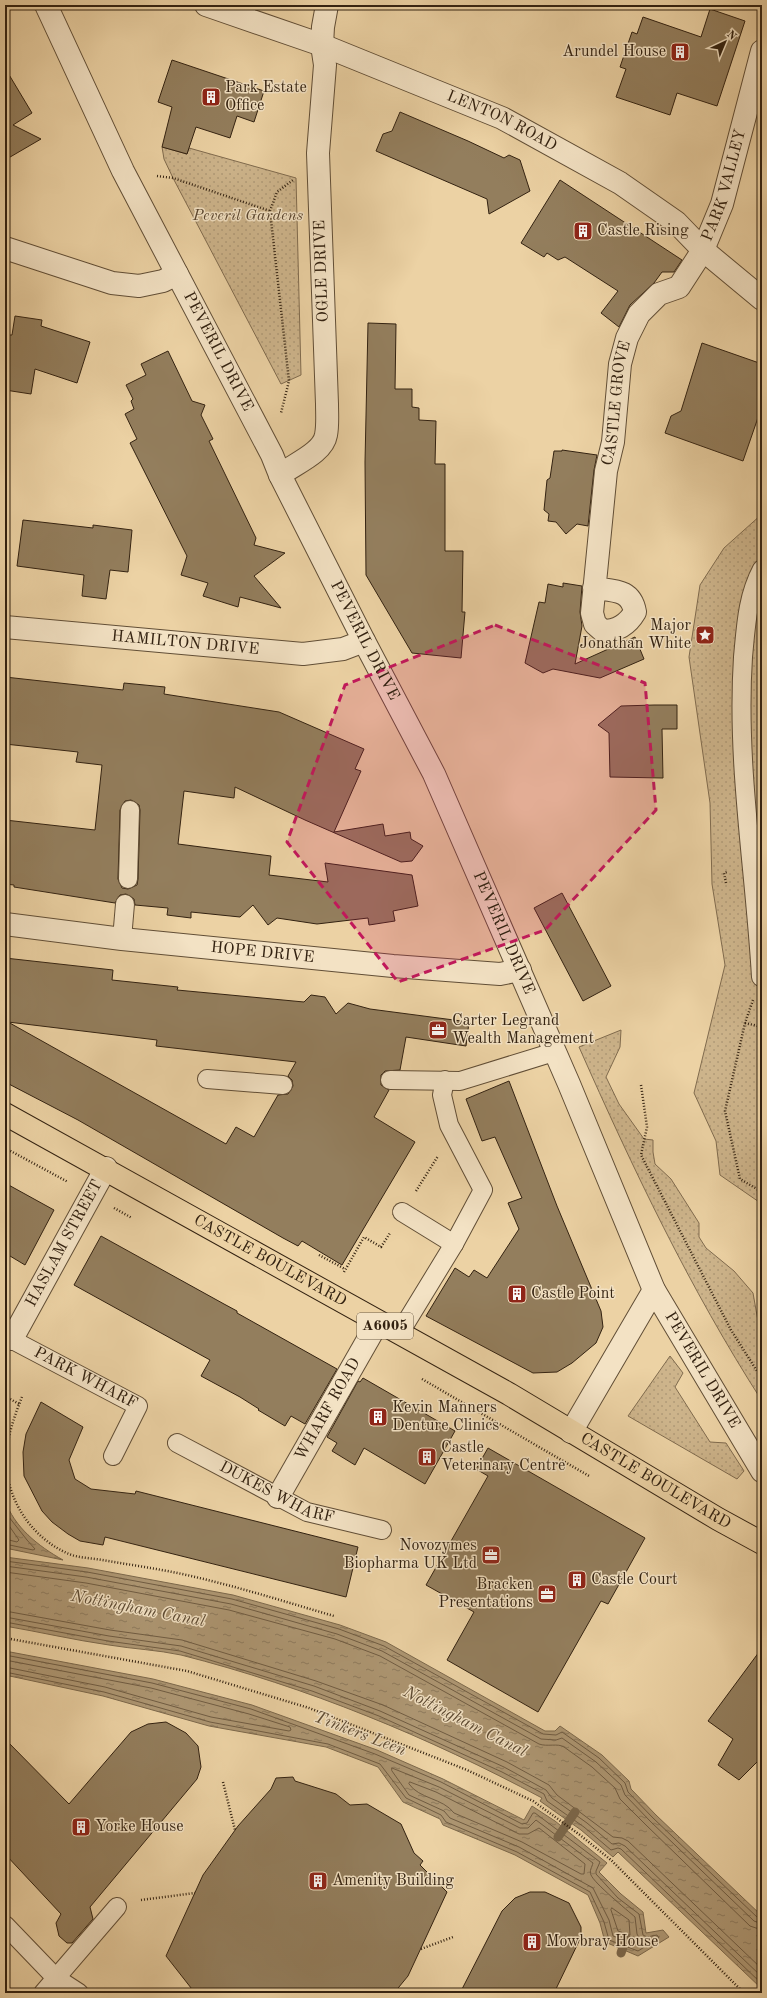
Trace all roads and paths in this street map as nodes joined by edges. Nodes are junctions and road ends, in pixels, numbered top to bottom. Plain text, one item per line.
1 (46, 5) edge
2 (206, 5) edge
3 (326, 5) edge
4 (322, 45) junction
5 (762, 51) edge
6 (123, 171) junction
7 (5, 248) edge
8 (703, 250) junction
9 (177, 274) junction
10 (762, 299) edge
11 (272, 455) junction
12 (280, 475) junction
13 (762, 569) edge
14 (594, 588) dead end
15 (5, 627) edge
16 (364, 641) junction
17 (130, 810) dead end
18 (724, 872) dead end
19 (128, 879) dead end
20 (726, 883) dead end
21 (125, 904) dead end
22 (5, 924) edge
23 (122, 938) junction
24 (520, 970) junction
25 (761, 977) joint
26 (745, 1023) junction
27 (762, 1026) edge
28 (554, 1052) junction
29 (207, 1079) dead end
30 (390, 1080) dead end
31 (445, 1080) junction
32 (283, 1085) dead end
33 (641, 1085) dead end
34 (5, 1114) edge
35 (5, 1148) edge
36 (106, 1168) junction
37 (762, 1192) edge
38 (92, 1196) junction
39 (402, 1212) dead end
40 (454, 1244) junction
41 (319, 1254) dead end
42 (345, 1269) dead end
43 (654, 1290) junction
44 (378, 1322) junction
45 (399, 1334) junction
46 (9, 1337) edge
47 (762, 1379) edge
48 (5, 1396) edge
49 (22, 1397) dead end
50 (19, 1404) junction
51 (571, 1432) junction
52 (177, 1442) dead end
53 (113, 1456) dead end
54 (762, 1471) edge
55 (278, 1497) junction
56 (382, 1530) dead end
57 (762, 1543) edge
58 (334, 1616) dead end
59 (5, 1638) edge
60 (223, 1782) dead end
61 (235, 1830) dead end
62 (195, 1893) dead end
63 (146, 1899) dead end
64 (117, 1906) dead end
65 (5, 1925) edge
66 (453, 1937) dead end
67 (421, 1949) dead end
68 (56, 1978) junction
69 (43, 1993) edge
70 (79, 1993) edge
71 (744, 1993) edge

1 - 6 street, PEVERIL DRIVE
2 - 4 street, LENTON ROAD
3 - 4 street, OGLE DRIVE
4 - 8 street, LENTON ROAD
4 - 12 street, OGLE DRIVE
5 - 8 street, PARK VALLEY
6 - 9 street, PEVERIL DRIVE
6 - 11 path
7 - 9 street
8 - 10 street, LENTON ROAD
8 - 14 street, CASTLE GROVE
9 - 11 street, PEVERIL DRIVE
11 - 12 street, PEVERIL DRIVE
12 - 16 street, PEVERIL DRIVE
13 - 25 lane
15 - 16 street, HAMILTON DRIVE
16 - 24 street, PEVERIL DRIVE
17 - 19 lane
18 - 20 path
21 - 23 lane
22 - 23 street, HOPE DRIVE
23 - 24 street, HOPE DRIVE
24 - 28 street, PEVERIL DRIVE
25 - 26 path
26 - 27 path
26 - 37 path
28 - 31 lane
28 - 43 street, PEVERIL DRIVE
29 - 32 lane
30 - 31 lane
31 - 40 lane
33 - 47 path
34 - 36 main road, CASTLE BOULEVARD / A6005
35 - 38 path
36 - 38 street, HASLAM STREET
36 - 44 main road, CASTLE BOULEVARD / A6005
38 - 46 street, HASLAM STREET
39 - 40 lane
40 - 45 lane
41 - 42 path
43 - 51 street, PEVERIL DRIVE
43 - 54 street, PEVERIL DRIVE
44 - 45 main road, CASTLE BOULEVARD / A6005
44 - 55 street, WHARF ROAD
45 - 51 main road, CASTLE BOULEVARD / A6005
46 - 53 lane, PARK WHARF
48 - 50 path
49 - 50 path
50 - 58 path
51 - 57 main road, CASTLE BOULEVARD / A6005
52 - 55 lane, DUKES WHARF
55 - 56 lane, DUKES WHARF
59 - 71 path
60 - 61 path
62 - 63 path
64 - 68 lane
65 - 68 lane
66 - 67 path
68 - 69 lane
68 - 70 lane

